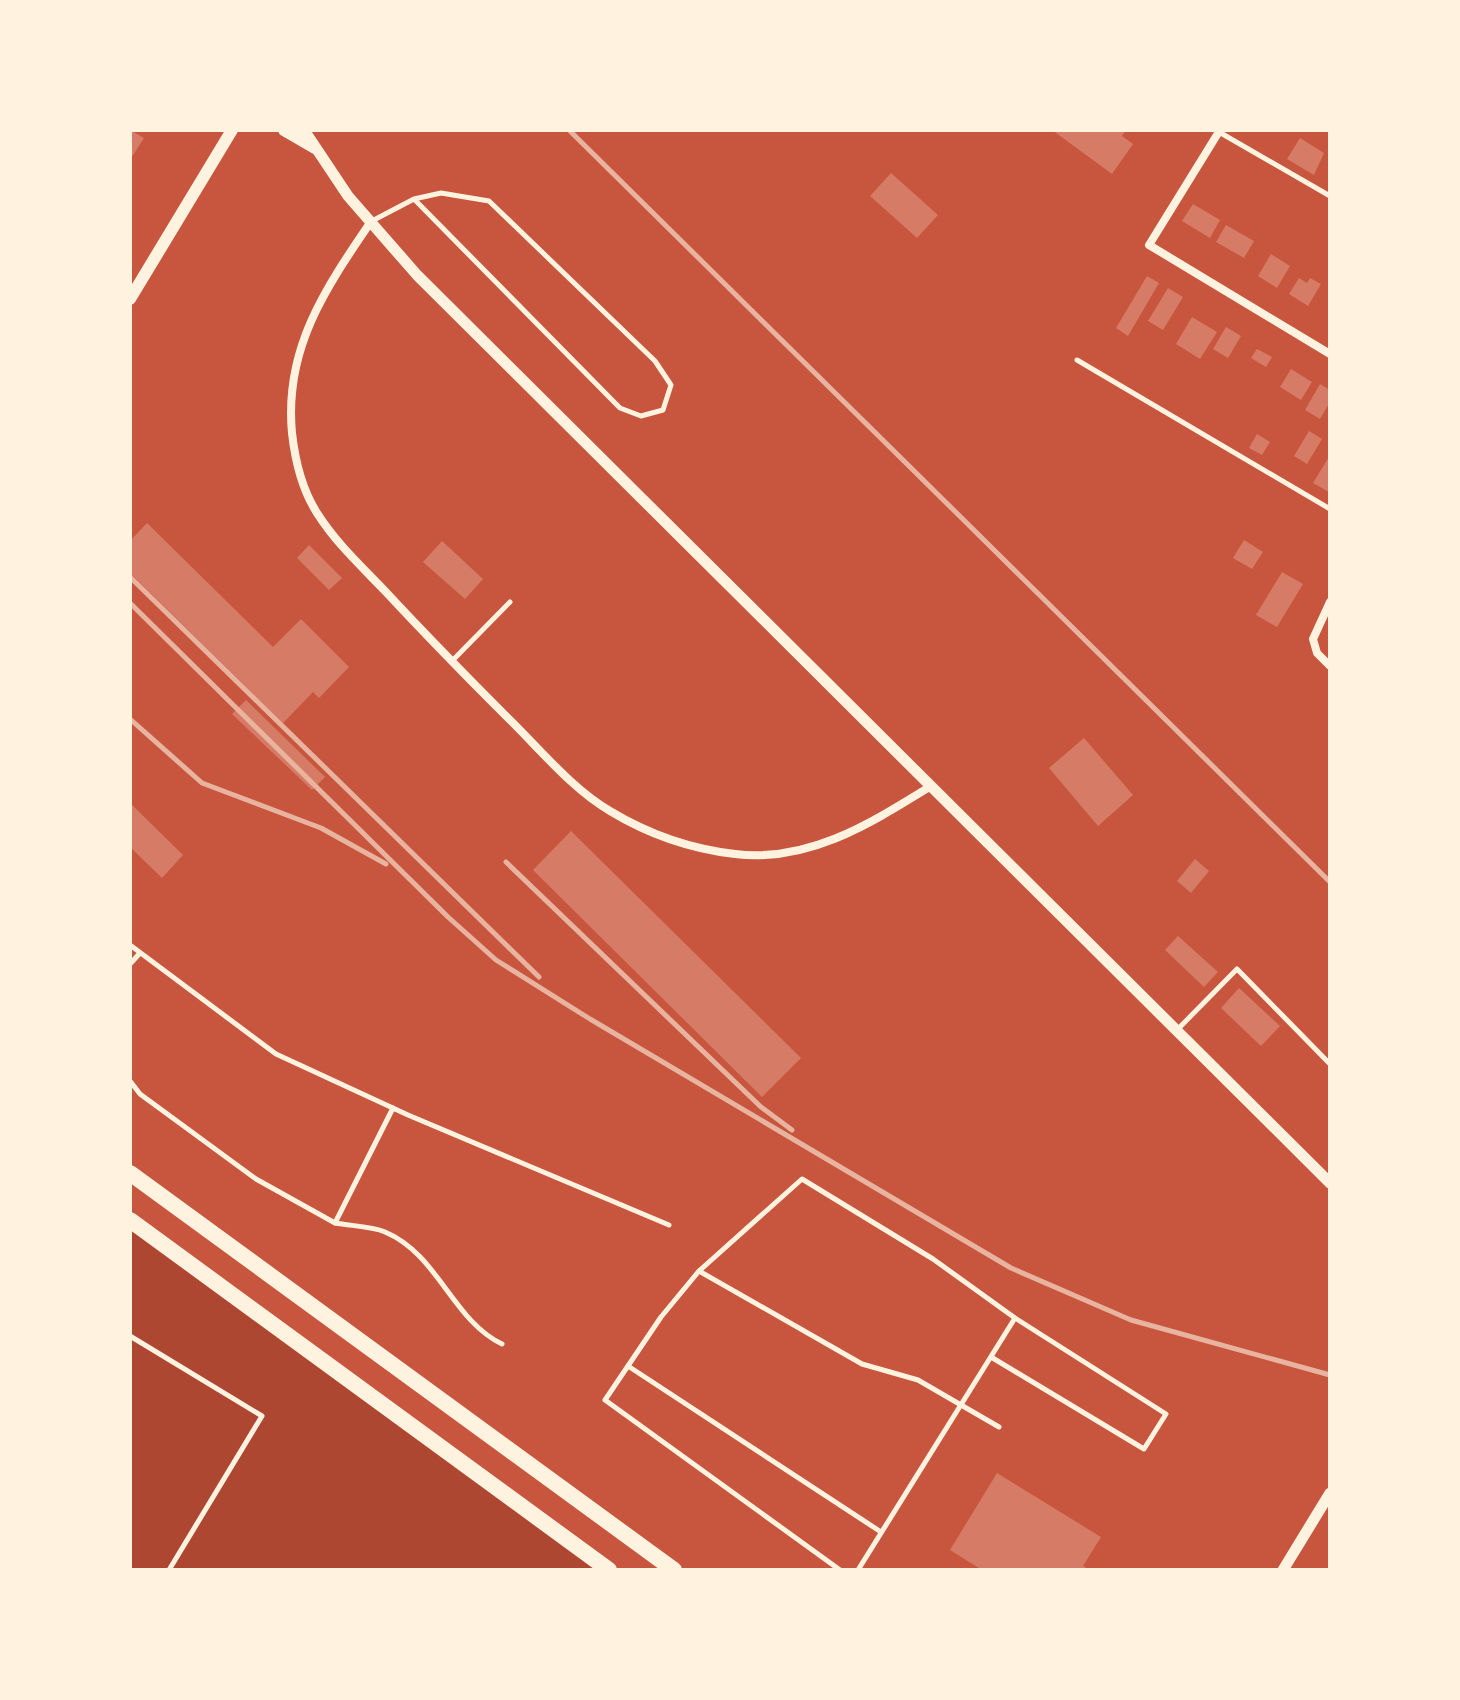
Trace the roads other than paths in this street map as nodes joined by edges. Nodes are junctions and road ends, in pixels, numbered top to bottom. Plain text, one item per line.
1 (240, 130) edge
2 (284, 130) edge
3 (304, 130) edge
4 (1220, 131) edge
5 (228, 136) edge
6 (315, 148) junction
7 (1330, 196) edge
8 (414, 199) junction
9 (370, 223) junction
10 (130, 299) edge
11 (1330, 354) edge
12 (1077, 360) dead end
13 (1330, 509) edge
14 (510, 602) dead end
15 (1330, 602) edge
16 (451, 661) junction
17 (1330, 666) edge
18 (931, 786) junction
19 (130, 945) edge
20 (140, 953) junction
21 (130, 964) edge
22 (1177, 1031) junction
23 (1330, 1064) edge
24 (130, 1081) edge
25 (393, 1108) junction
26 (130, 1173) edge
27 (1330, 1183) edge
28 (130, 1220) edge
29 (335, 1223) junction
30 (669, 1225) dead end
31 (699, 1271) junction
32 (1015, 1318) junction
33 (130, 1336) edge
34 (502, 1344) dead end
35 (991, 1357) junction
36 (628, 1366) junction
37 (961, 1405) junction
38 (999, 1427) dead end
39 (1330, 1493) edge
40 (881, 1532) junction
41 (169, 1570) edge
42 (609, 1570) edge
43 (674, 1570) edge
44 (840, 1570) edge
45 (858, 1570) edge
46 (1283, 1570) edge

1 - 5 main road
2 - 6 main road
3 - 6 street
4 - 7 lane
4 - 11 street
5 - 10 main road
6 - 9 street
8 - 8 lane
8 - 9 lane
9 - 16 street
9 - 18 street
12 - 13 lane
14 - 16 lane
15 - 17 street
16 - 18 street
18 - 22 street
19 - 20 lane
20 - 21 lane
20 - 25 lane
22 - 23 lane
22 - 27 street
24 - 29 lane
25 - 29 lane
25 - 30 lane
26 - 43 highway
28 - 42 highway
29 - 34 lane
31 - 32 lane
31 - 36 lane
31 - 37 lane
32 - 35 lane
32 - 35 lane
33 - 41 lane
35 - 37 lane
36 - 40 lane
36 - 44 lane
37 - 38 lane
37 - 40 lane
39 - 46 street
40 - 45 lane

